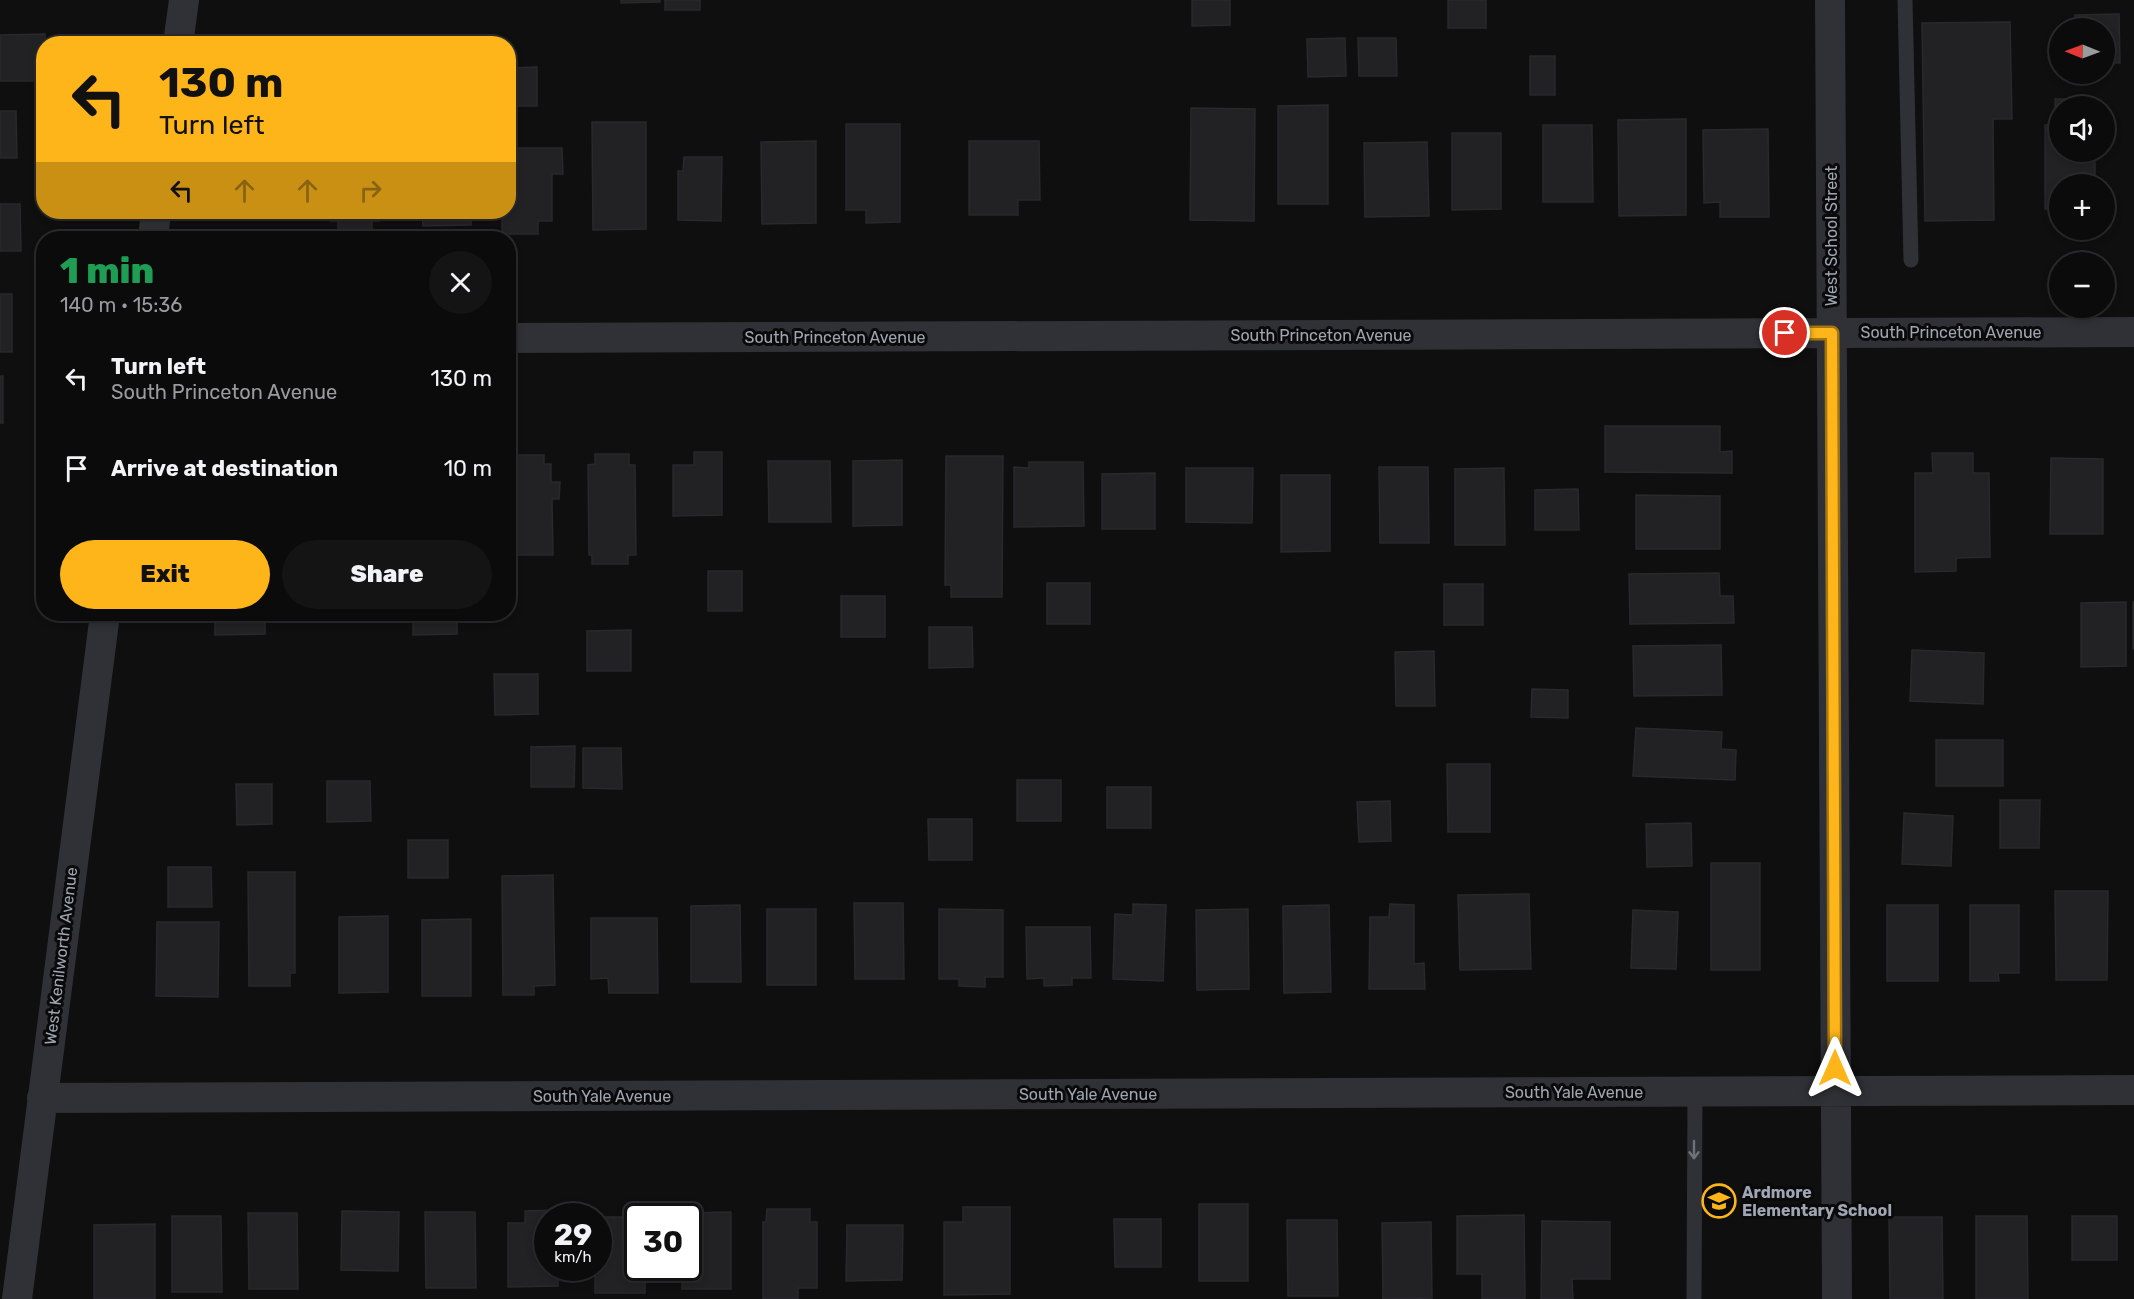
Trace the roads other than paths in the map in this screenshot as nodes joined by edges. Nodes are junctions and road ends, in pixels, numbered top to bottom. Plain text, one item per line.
1 (184, 0) edge
2 (1830, 0) edge
3 (1905, 0) edge
4 (179, 36) edge
5 (1911, 260) dead end
6 (2134, 332) edge
7 (1832, 333) junction
8 (516, 338) edge
9 (104, 621) edge
10 (2134, 1090) edge
11 (1695, 1092) junction
12 (1836, 1092) junction
13 (42, 1098) junction
14 (17, 1299) edge
15 (1694, 1299) edge
16 (1836, 1299) edge

1 - 4 street
2 - 7 street, West School Street
3 - 5 lane
6 - 7 street, South Princeton Avenue
7 - 8 street, South Princeton Avenue
7 - 12 street, West School Street
9 - 13 street, West Kenilworth Avenue
10 - 12 street, South Yale Avenue
11 - 12 street, South Yale Avenue
11 - 13 street, South Yale Avenue
11 -> 15 lane
12 - 16 street, West School Street
13 - 14 street, West Kenilworth Avenue

